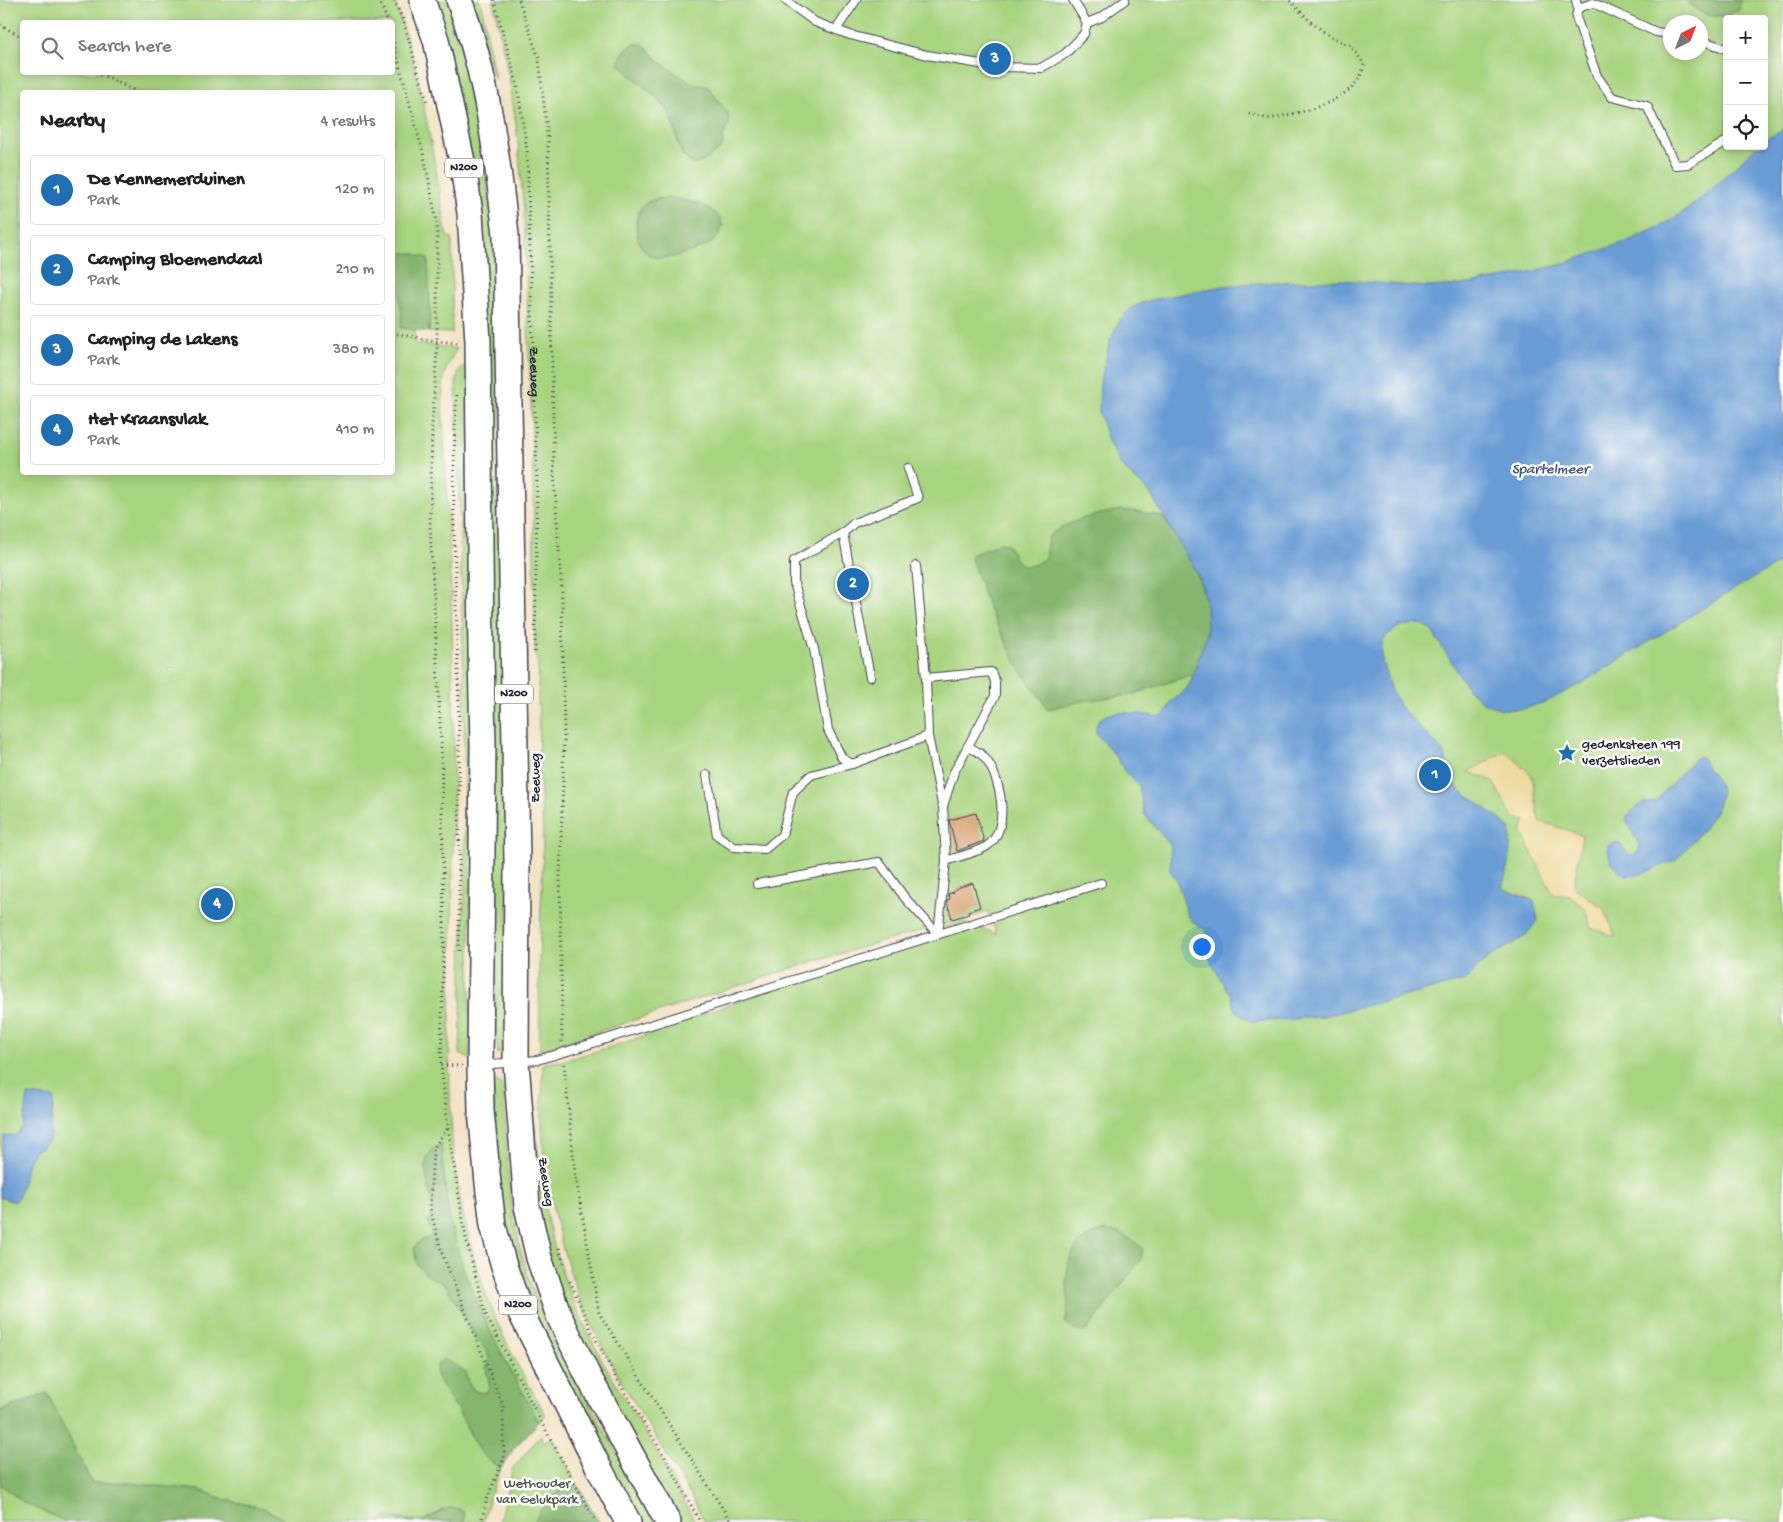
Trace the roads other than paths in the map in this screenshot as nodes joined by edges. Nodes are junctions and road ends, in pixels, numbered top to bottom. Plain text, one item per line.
1 (422, 0) edge
2 (459, 0) edge
3 (785, 0) edge
4 (856, 0) edge
5 (1072, 0) edge
6 (1125, 0) edge
7 (1577, 4) edge
8 (1087, 23) junction
9 (836, 30) junction
10 (1663, 33) edge
11 (1708, 43) edge
12 (1723, 48) edge
13 (1723, 144) edge
14 (908, 468) dead end
15 (843, 533) junction
16 (916, 566) dead end
17 (870, 677) dead end
18 (926, 678) junction
19 (928, 736) junction
20 (968, 746) junction
21 (852, 764) junction
22 (707, 775) dead end
23 (943, 806) junction
24 (946, 861) junction
25 (1100, 883) dead end
26 (758, 884) dead end
27 (938, 934) junction
28 (516, 1062) junction
29 (480, 1065) junction
30 (628, 1522) edge
31 (668, 1522) edge

1 - 29 main road, N200
2 - 28 main road, Zeeweg / N200
3 - 9 lane
4 - 9 lane
5 - 8 lane
6 - 8 lane
7 - 10 lane
7 - 13 lane
8 - 9 lane
11 - 12 lane
14 - 15 lane
15 - 17 lane
15 - 21 lane
16 - 18 lane
18 - 19 lane
18 - 20 lane
19 - 21 lane
19 - 23 lane
20 - 23 lane
20 - 24 lane
21 - 22 lane
23 - 24 lane
24 - 27 lane
25 - 27 lane
26 - 27 lane
27 - 28 lane
28 - 29 lane
28 - 31 main road, Zeeweg / N200
29 - 30 main road, N200

